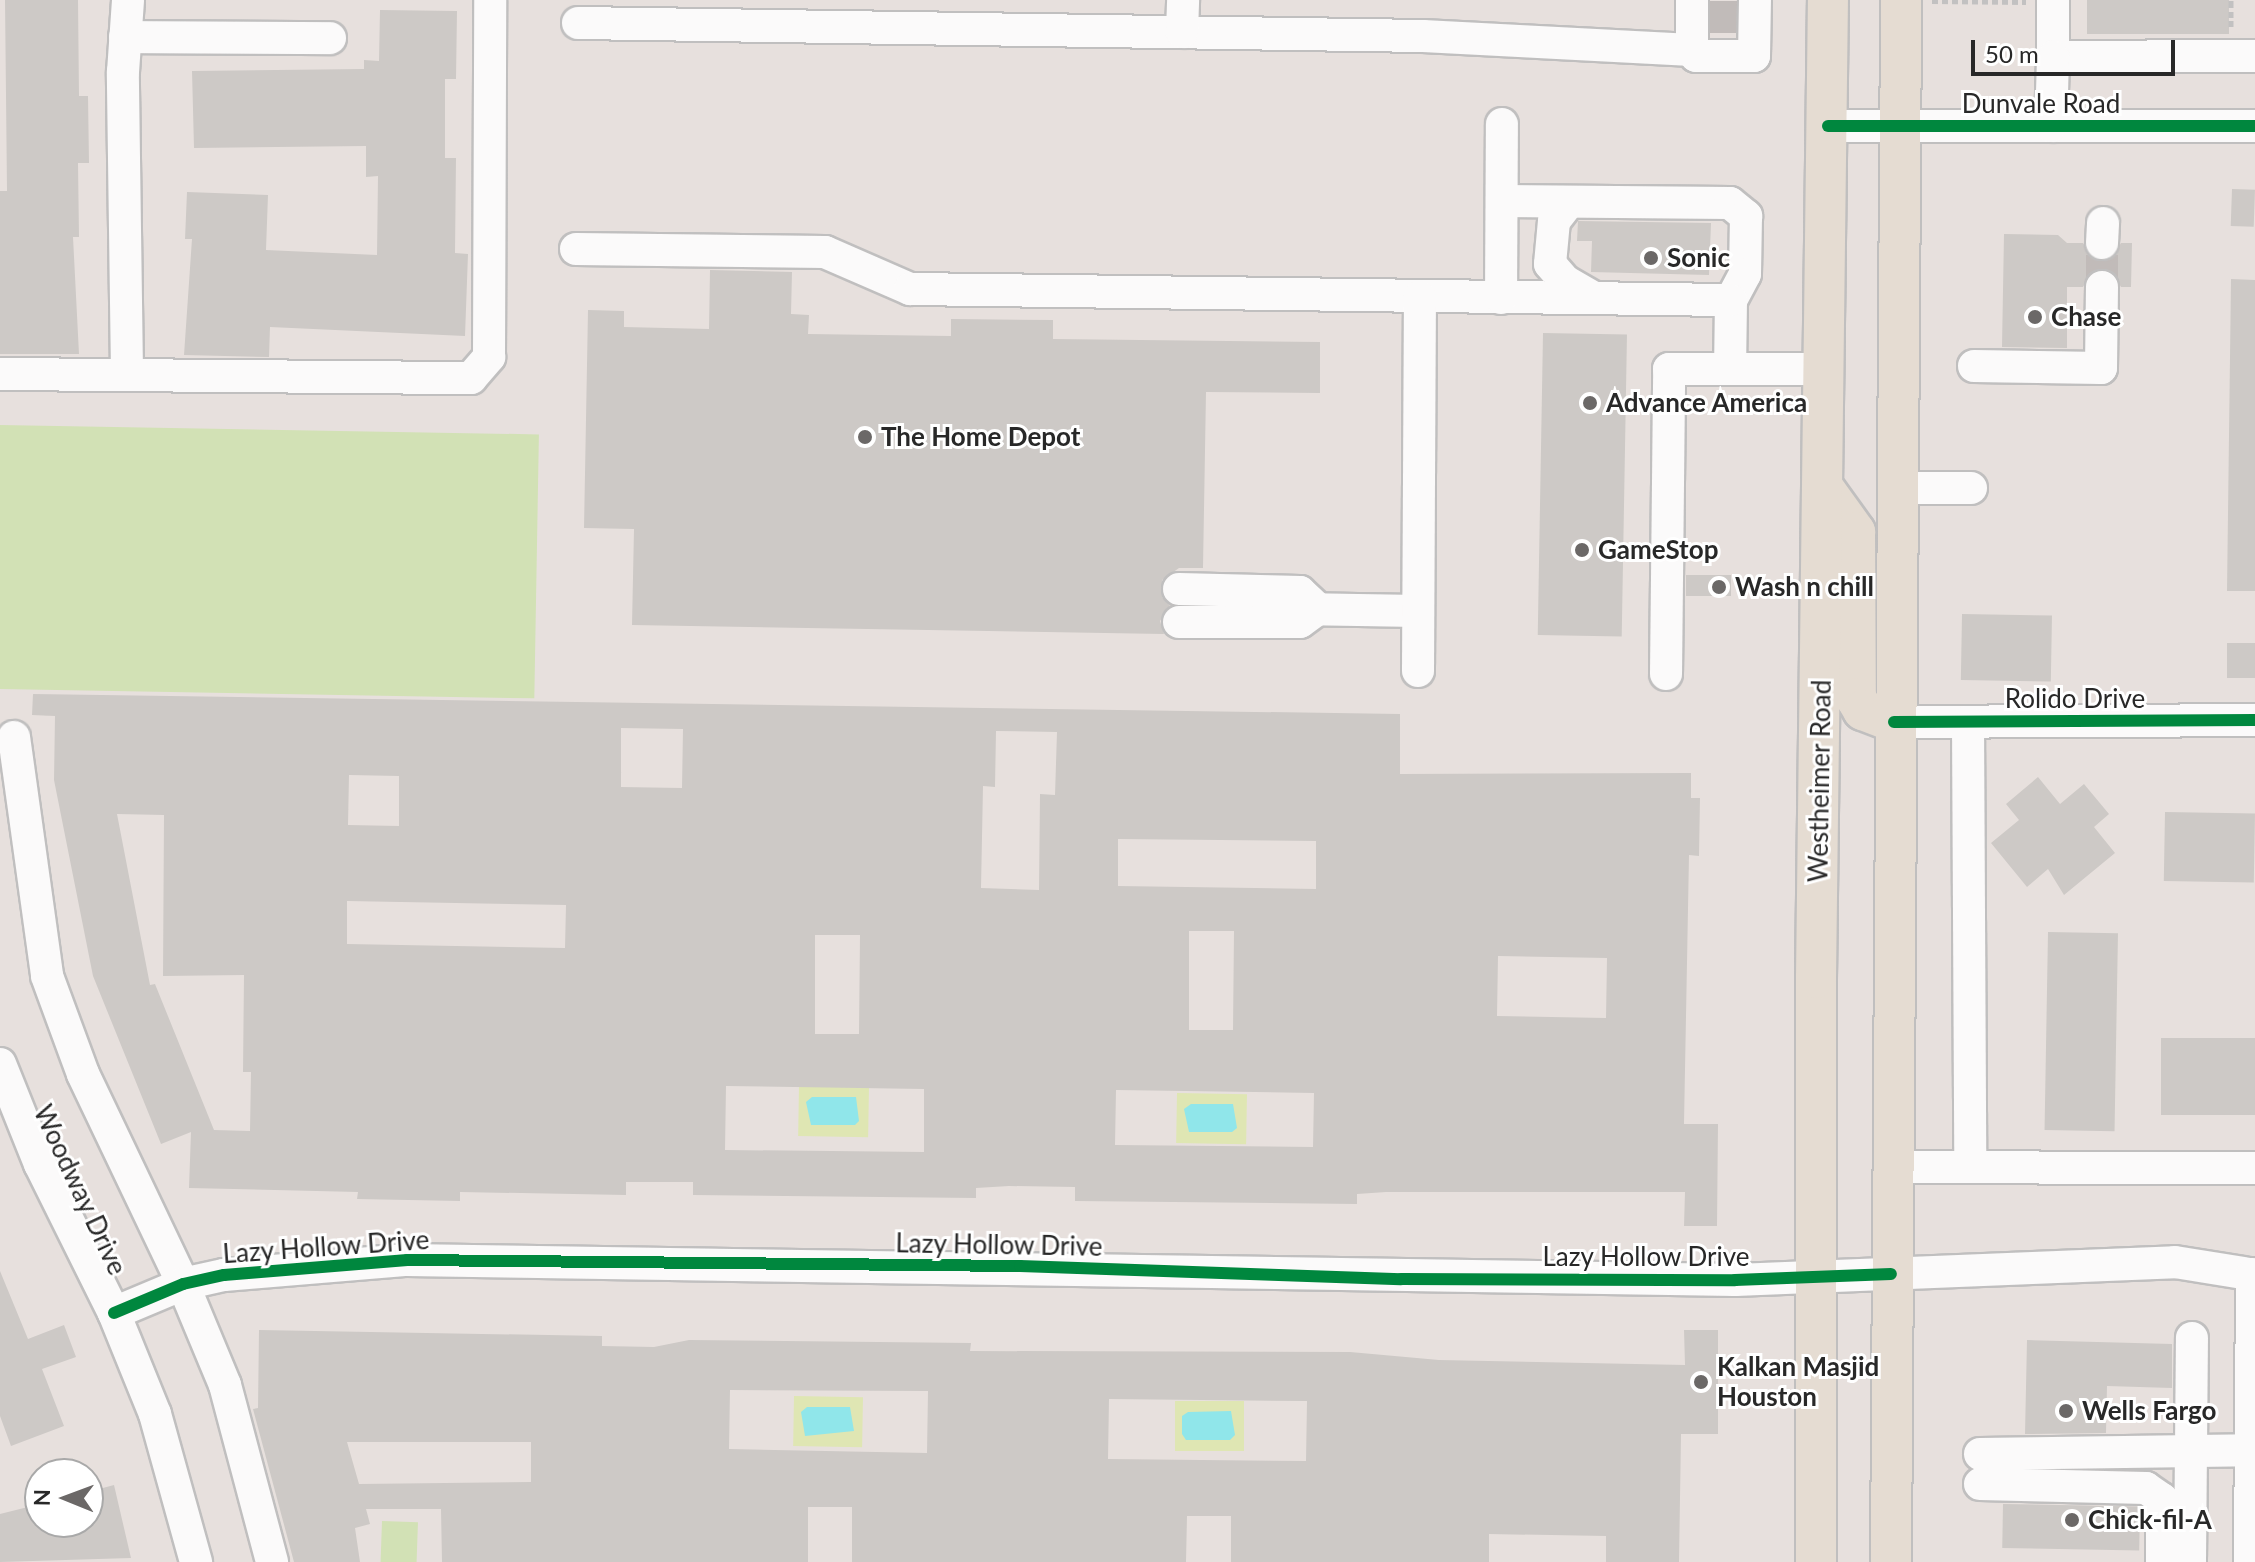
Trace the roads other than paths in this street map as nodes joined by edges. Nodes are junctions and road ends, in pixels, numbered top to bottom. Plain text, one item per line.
1 (128, 0) edge
2 (490, 0) edge
3 (1183, 0) edge
4 (1828, 0) edge
5 (1901, 0) edge
6 (2053, 1) edge
7 (1750, 11) edge
8 (1696, 21) edge
9 (578, 23) dead end
10 (1182, 32) junction
11 (125, 37) junction
12 (330, 38) dead end
13 (2255, 56) edge
14 (2053, 57) junction
15 (1502, 124) dead end
16 (1828, 126) junction
17 (1901, 126) junction
18 (2051, 126) junction
19 (2255, 126) edge
20 (1502, 201) junction
21 (1569, 202) junction
22 (576, 249) dead end
23 (2102, 287) tunnel mouth
24 (1420, 297) junction
25 (1501, 298) junction
26 (1597, 299) junction
27 (1731, 300) junction
28 (1974, 366) dead end
29 (1730, 369) junction
30 (1823, 369) junction
31 (127, 373) junction
32 (0, 374) edge
33 (1822, 486) junction
34 (1897, 488) junction
35 (1971, 488) dead end
36 (1179, 606) dead end
37 (1418, 611) junction
38 (1418, 671) dead end
39 (1666, 674) dead end
40 (2255, 720) edge
41 (1894, 722) junction
42 (1968, 722) junction
43 (14, 737) dead end
44 (0, 1066) edge
45 (1893, 1167) junction
46 (1970, 1167) junction
47 (2255, 1168) edge
48 (1891, 1274) junction
49 (2253, 1274) edge
50 (1815, 1276) junction
51 (183, 1284) junction
52 (114, 1313) junction
53 (2192, 1338) dead end
54 (2250, 1450) junction
55 (2191, 1452) junction
56 (196, 1562) edge
57 (272, 1562) edge
58 (1816, 1562) edge
59 (1891, 1562) edge
60 (2162, 1562) edge
61 (2190, 1562) edge
62 (2250, 1562) edge

1 - 11 street
2 - 31 street
3 - 10 street
4 - 16 main road, Westheimer Road
5 - 17 main road
6 - 14 street
7 - 8 street
8 - 10 street
9 - 10 street
11 - 12 street
11 - 31 street
13 - 14 street
14 - 18 street
15 - 20 street
16 - 17 street, Dunvale Road
16 - 30 main road, Westheimer Road
17 - 18 street, Dunvale Road
17 - 34 main road
18 - 19 street, Dunvale Road
20 - 21 street
20 - 25 street
21 - 26 street
21 - 27 street
22 - 24 street
23 - 28 street
24 - 25 street
24 - 37 street
25 - 26 street
26 - 27 street
27 - 29 street
29 - 30 street
29 - 39 street
30 - 33 main road, Westheimer Road
31 - 32 street
33 - 41 main road
33 - 50 main road, Westheimer Road
34 - 35 street
34 - 41 main road
36 - 37 street
37 - 38 street
40 - 42 street, Rolido Drive
41 - 42 street, Rolido Drive
41 - 45 main road
42 - 46 street
43 - 51 street
44 - 52 street, Woodway Drive
45 - 46 street
45 - 48 main road
46 - 47 street
48 - 49 street, Lazy Hollow Drive
48 - 50 street, Lazy Hollow Drive
48 - 59 main road
49 - 54 street
50 - 51 street, Lazy Hollow Drive
50 - 58 main road, Westheimer Road
51 - 52 street, Lazy Hollow Drive
51 - 57 street
52 - 56 street, Woodway Drive
53 - 55 street
54 - 55 street
54 - 62 street
55 - 60 street
55 - 61 street

